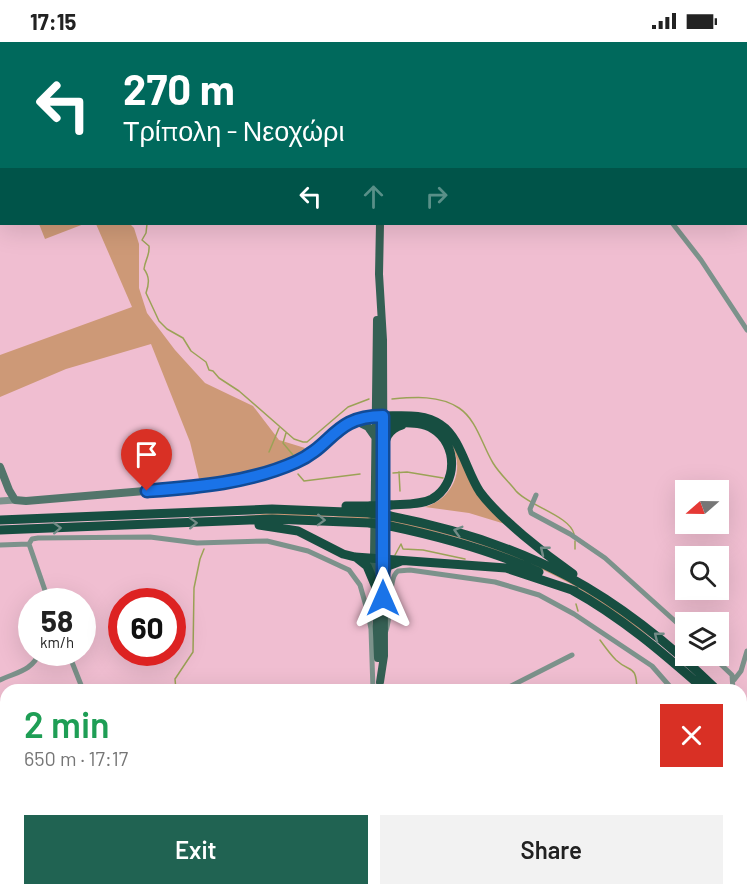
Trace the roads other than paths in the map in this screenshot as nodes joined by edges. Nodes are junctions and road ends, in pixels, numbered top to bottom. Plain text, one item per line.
1 (380, 225) edge
2 (674, 225) edge
3 (747, 330) edge
4 (379, 418) junction
5 (358, 422) junction
6 (406, 424) junction
7 (342, 427) junction
8 (375, 437) junction
9 (383, 453) junction
10 (0, 467) edge
11 (535, 498) dead end
12 (15, 500) junction
13 (0, 501) edge
14 (370, 514) junction
15 (0, 520) edge
16 (221, 521) junction
17 (390, 521) junction
18 (0, 530) edge
19 (29, 544) junction
20 (0, 545) edge
21 (355, 557) junction
22 (379, 558) junction
23 (404, 560) junction
24 (379, 582) junction
25 (45, 588) edge
26 (575, 591) junction
27 (607, 598) junction
28 (675, 621) edge
29 (383, 637) junction
30 (747, 651) edge
31 (573, 655) dead end
32 (31, 666) edge
33 (74, 666) edge
34 (723, 666) edge
35 (0, 680) edge
36 (734, 680) junction
37 (81, 684) edge
38 (373, 684) edge
39 (380, 684) edge
40 (380, 684) edge
41 (514, 684) edge
42 (668, 684) edge
43 (698, 684) edge
44 (711, 684) edge
45 (734, 684) edge

1 - 4 main road
2 - 3 street
4 - 5 main road
4 - 6 highway
4 - 7 main road
4 - 8 main road
4 - 9 main road
27 -> 4 highway
5 - 7 main road
5 - 8 main road
6 - 9 highway
6 - 14 highway, bridge
7 - 12 main road
8 - 22 main road
9 - 22 main road
10 - 12 main road
11 - 28 street
12 - 13 street
14 - 15 highway
16 -> 14 highway
14 - 17 highway, bridge
18 -> 16 highway
16 - 21 highway
17 - 26 highway
27 -> 17 highway
19 - 20 street
19 - 25 street
19 - 38 street
21 - 22 highway
21 - 24 highway
22 - 23 highway
22 - 24 main road
23 - 24 highway
23 - 26 highway
24 - 29 main road
24 - 39 main road
26 - 43 highway
44 -> 27 highway
29 - 40 main road
29 - 42 street
30 - 36 street
31 - 41 street
32 - 35 street
33 - 37 street
34 - 36 street
36 - 45 street

